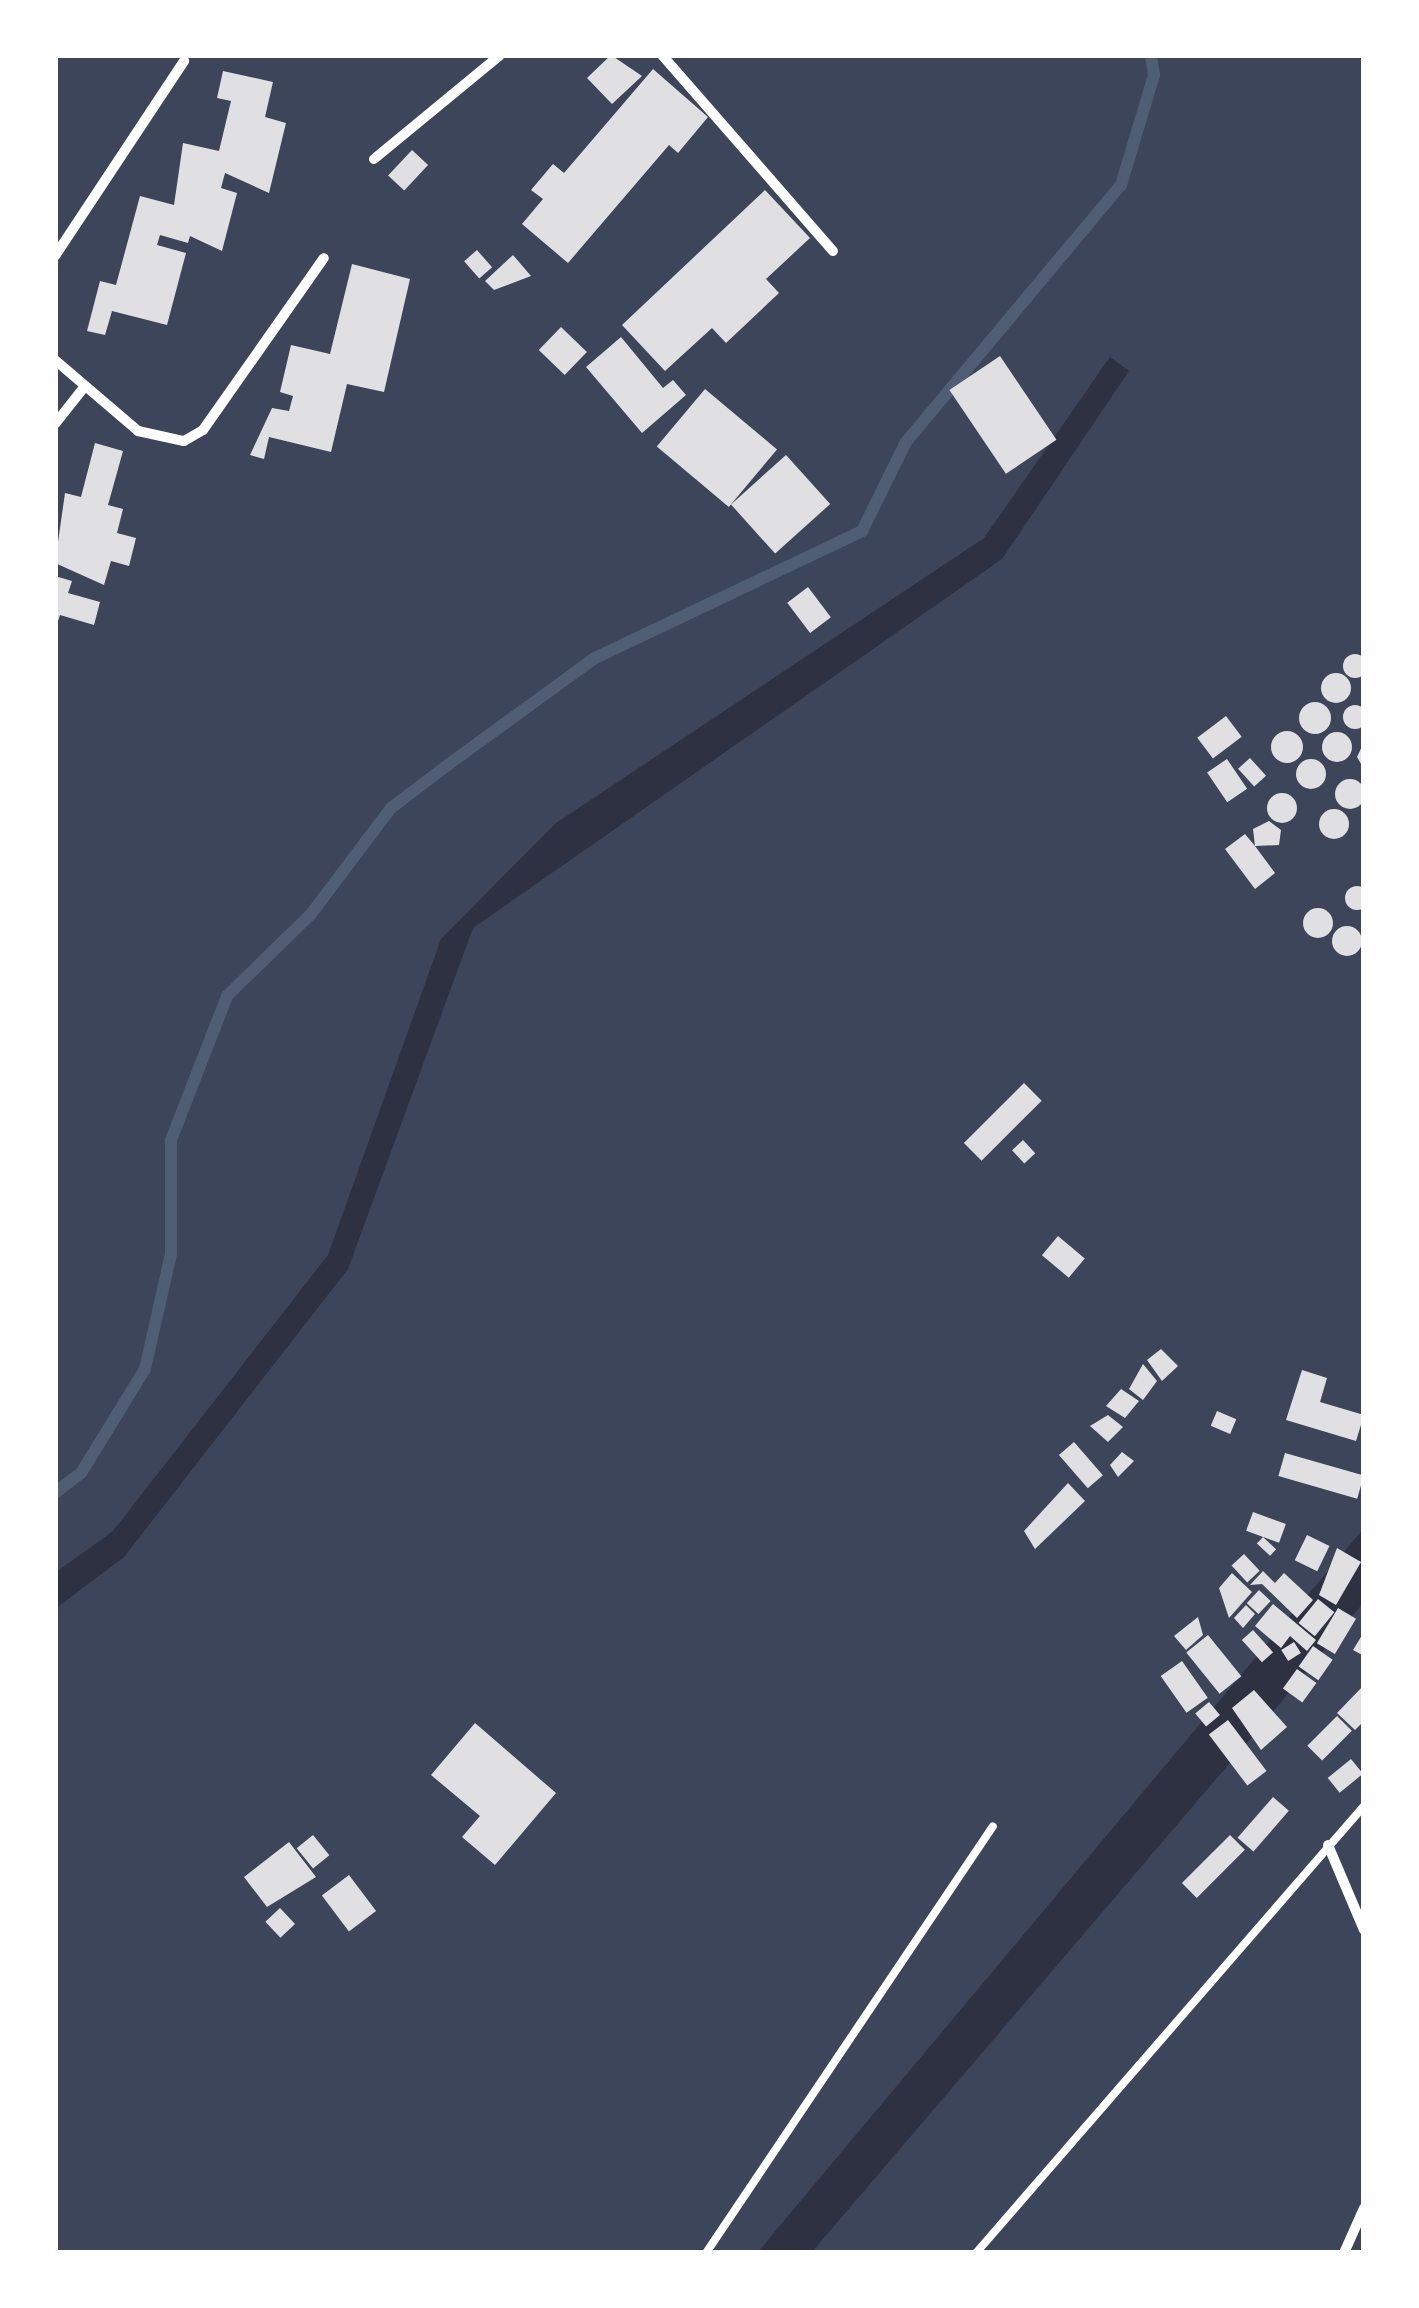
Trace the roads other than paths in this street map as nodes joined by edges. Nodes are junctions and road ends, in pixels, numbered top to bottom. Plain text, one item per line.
1 (500, 55) edge
2 (662, 55) edge
3 (184, 62) dead end
4 (374, 158) dead end
5 (833, 251) dead end
6 (55, 256) edge
7 (324, 258) dead end
8 (55, 360) edge
9 (85, 386) junction
10 (55, 424) edge
11 (1364, 1806) edge
12 (993, 1826) dead end
13 (1328, 1845) junction
14 (1364, 1930) edge
15 (1364, 2208) edge
16 (706, 2253) edge
17 (976, 2253) edge
18 (1344, 2253) edge

1 - 4 street
2 - 5 street
3 - 6 street
7 - 9 street
8 - 9 street
9 - 10 street
11 - 13 lane
12 - 16 lane
13 - 14 street
13 - 17 lane
15 - 18 street

